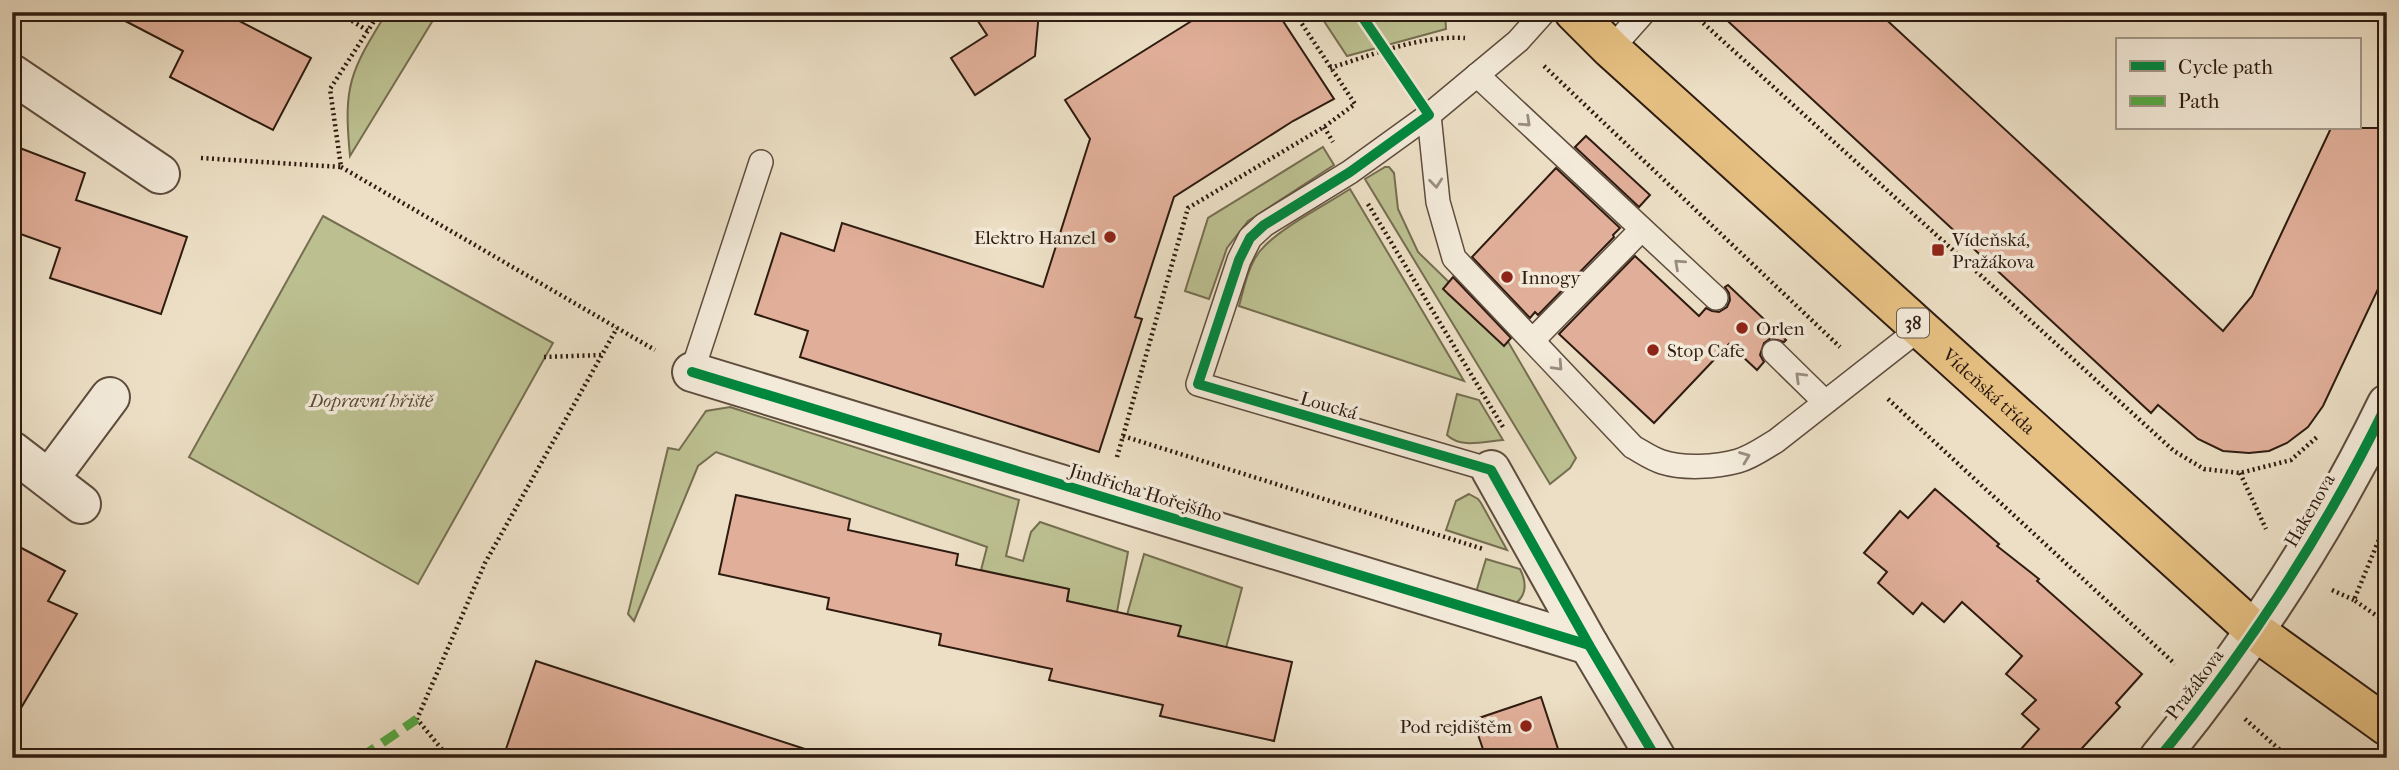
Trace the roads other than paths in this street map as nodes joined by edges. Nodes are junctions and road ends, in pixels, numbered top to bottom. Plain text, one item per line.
1 (1544, 12) edge
2 (1574, 12) edge
3 (1644, 12) edge
4 (1611, 48) junction
5 (12, 74) edge
6 (1477, 75) junction
7 (1429, 115) junction
8 (761, 162) dead end
9 (160, 174) road end
10 (1641, 230) junction
11 (1716, 298) dead end
12 (1919, 329) junction
13 (1533, 340) junction
14 (1774, 352) dead end
15 (692, 372) joint
16 (110, 397) dead end
17 (1825, 402) junction
18 (2387, 404) edge
19 (12, 451) edge
20 (1491, 470) joint
21 (49, 479) junction
22 (81, 504) dead end
23 (2255, 631) junction
24 (1589, 645) junction
25 (2387, 726) edge
26 (1656, 758) edge
27 (2159, 758) edge

1 - 6 lane, Loucká
2 - 4 main road, Vídeňská třída / 38
3 - 4 lane
4 - 12 main road, Vídeňská třída / 38
5 - 9 street
6 - 7 lane, Loucká
6 -> 10 lane
7 -> 13 lane
7 - 20 lane, Loucká
8 - 15 lane
11 -> 10 lane
10 - 13 lane
12 - 17 lane
12 - 23 main road, Vídeňská třída / 38
13 -> 17 lane
17 -> 14 lane
15 - 24 street, Jindřicha Hořejšího
16 - 21 street
18 - 23 street, Hakenova
19 - 21 street
20 - 24 street, Loucká
21 - 22 street
23 - 25 main road, Vídeňská třída / 38
23 - 27 street, Pražákova
24 - 26 street, Loucká

